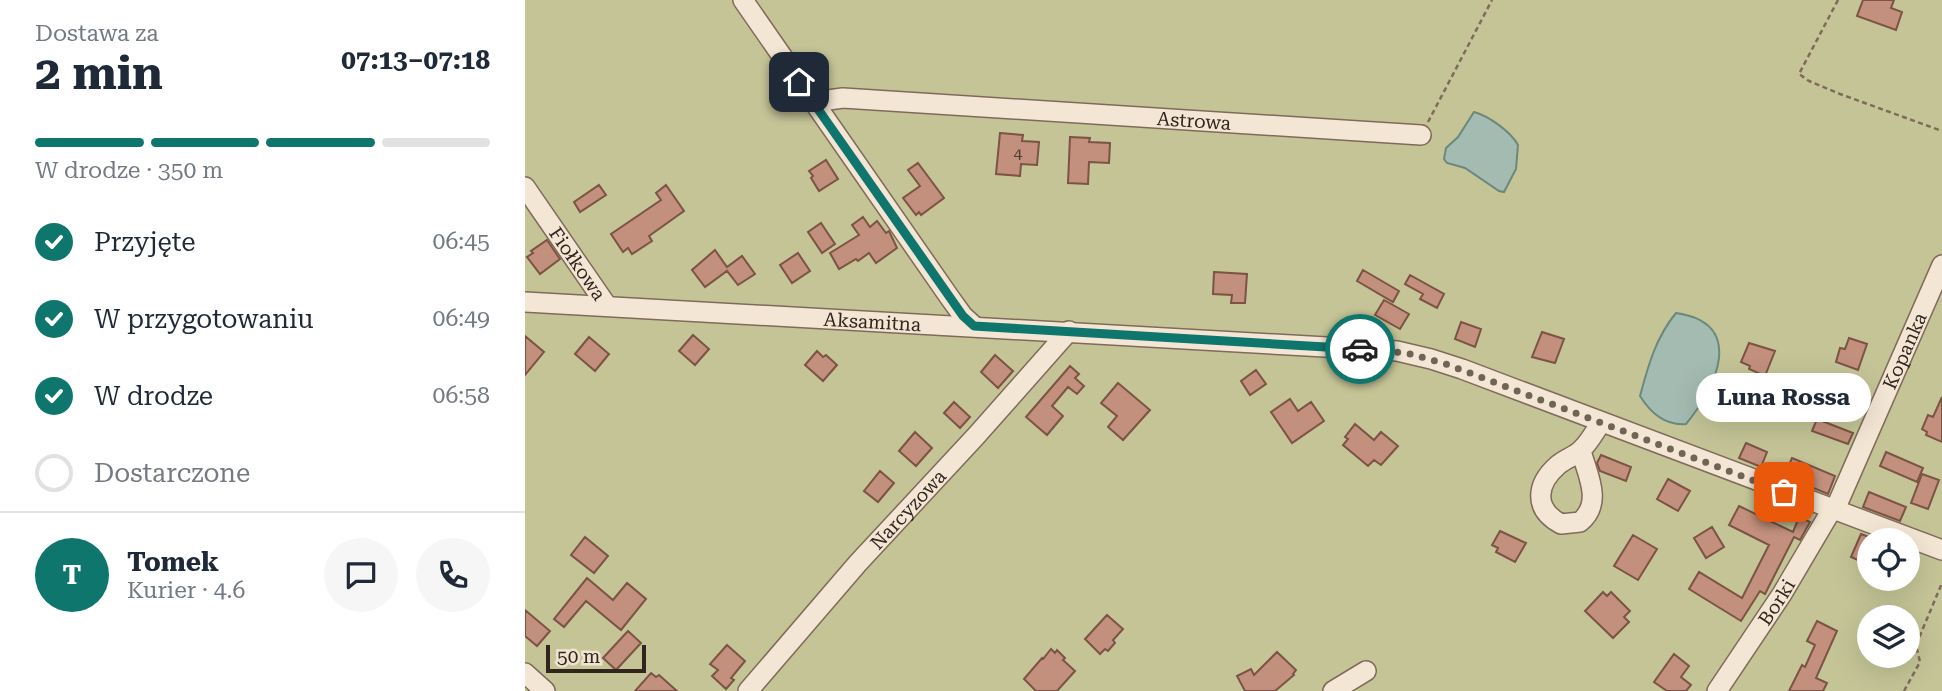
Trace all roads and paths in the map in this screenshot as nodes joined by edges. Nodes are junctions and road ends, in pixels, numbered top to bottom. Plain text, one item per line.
1 (743, 0) edge
2 (1492, 0) edge
3 (1838, 0) edge
4 (813, 102) junction
5 (1942, 131) edge
6 (1421, 135) joint
7 (525, 187) edge
8 (1942, 265) edge
9 (525, 302) edge
10 (607, 306) junction
11 (974, 326) junction
12 (1069, 331) junction
13 (1601, 423) junction
14 (1581, 451) dead end
15 (1833, 510) junction
16 (1942, 550) edge
17 (1942, 583) edge
18 (1366, 671) dead end
19 (525, 673) edge
20 (545, 691) edge
21 (748, 691) edge
22 (1333, 691) edge
23 (1717, 691) edge
24 (1904, 691) edge

1 - 4 street
2 - 6 path
3 - 5 path
4 - 6 street, Astrowa
4 - 11 street
7 - 10 street, Fiołkowa
8 - 15 street, Kopanka
9 - 10 street, Aksamitna
10 - 11 street, Aksamitna
11 - 12 street, Aksamitna
12 - 13 street, Aksamitna
12 - 21 street, Narcyzowa
13 - 14 street
13 - 15 street, Aksamitna
15 - 16 street, Aksamitna
15 - 23 street, Borki
17 - 24 path
18 - 22 street
19 - 20 street

